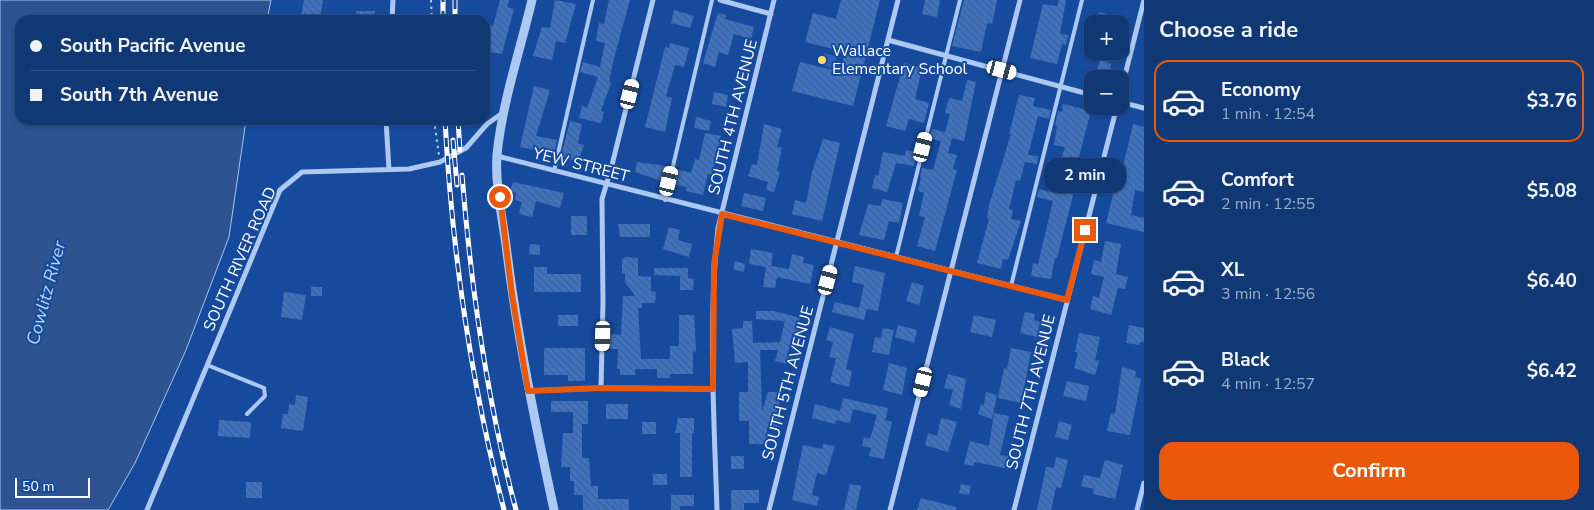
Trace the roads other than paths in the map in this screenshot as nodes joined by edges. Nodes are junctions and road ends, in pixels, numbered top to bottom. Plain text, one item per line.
1 (393, 0) edge
2 (532, 0) edge
3 (593, 0) edge
4 (653, 0) edge
5 (712, 0) edge
6 (720, 0) edge
7 (774, 0) edge
8 (898, 0) edge
9 (960, 0) edge
10 (1020, 0) edge
11 (1082, 0) edge
12 (1144, 0) edge
13 (771, 14) junction
14 (392, 15) edge
15 (888, 40) junction
16 (946, 56) junction
17 (1002, 70) junction
18 (1126, 70) edge
19 (1060, 86) junction
20 (1084, 93) edge
21 (1129, 104) edge
22 (1144, 108) edge
23 (504, 112) junction
24 (1115, 115) edge
25 (490, 122) edge
26 (386, 125) edge
27 (487, 125) edge
28 (497, 156) junction
29 (388, 170) junction
30 (553, 172) junction
31 (606, 184) junction
32 (664, 200) junction
33 (722, 214) junction
34 (838, 242) junction
35 (896, 257) junction
36 (952, 271) junction
37 (1011, 286) junction
38 (1067, 300) junction
39 (207, 365) junction
40 (601, 388) junction
41 (713, 389) junction
42 (528, 391) junction
43 (247, 414) dead end
44 (1144, 483) edge
45 (147, 510) edge
46 (554, 510) edge
47 (717, 510) edge
48 (769, 510) edge
49 (890, 510) edge
50 (1014, 510) edge
51 (1137, 510) edge

1 - 14 street
2 - 23 street
3 - 30 lane
4 - 31 street
5 - 32 lane
6 - 13 street
7 - 13 street, SOUTH 4TH AVENUE
8 - 15 street, SOUTH 5TH AVENUE
9 - 16 lane
10 - 17 street
11 - 19 lane
12 - 18 street
13 - 33 street, SOUTH 4TH AVENUE
15 - 16 street
15 - 34 street, SOUTH 5TH AVENUE
16 - 17 street
16 - 35 lane
17 - 19 street
17 - 36 street
19 - 20 street
19 - 37 lane
21 - 22 street
23 - 25 street, SOUTH RIVER ROAD
23 - 28 street
24 - 38 street, SOUTH 7TH AVENUE
26 - 29 street
27 - 29 street, SOUTH RIVER ROAD
28 - 30 street, YEW STREET
28 - 42 street
29 - 39 street, SOUTH RIVER ROAD
30 - 31 street, YEW STREET
31 - 32 street, YEW STREET
31 - 40 street
32 - 33 street, YEW STREET
33 - 34 street, YEW STREET
33 - 41 street, SOUTH 4TH AVENUE
34 - 35 street, YEW STREET
34 - 48 street, SOUTH 5TH AVENUE
35 - 36 street, YEW STREET
36 - 37 street, YEW STREET
36 - 49 street
37 - 38 street, YEW STREET
38 - 50 street, SOUTH 7TH AVENUE
39 - 43 lane
39 - 45 street, SOUTH RIVER ROAD
40 - 41 street
40 - 42 street
41 - 47 street, SOUTH 4TH AVENUE
42 - 46 street
44 - 51 street

